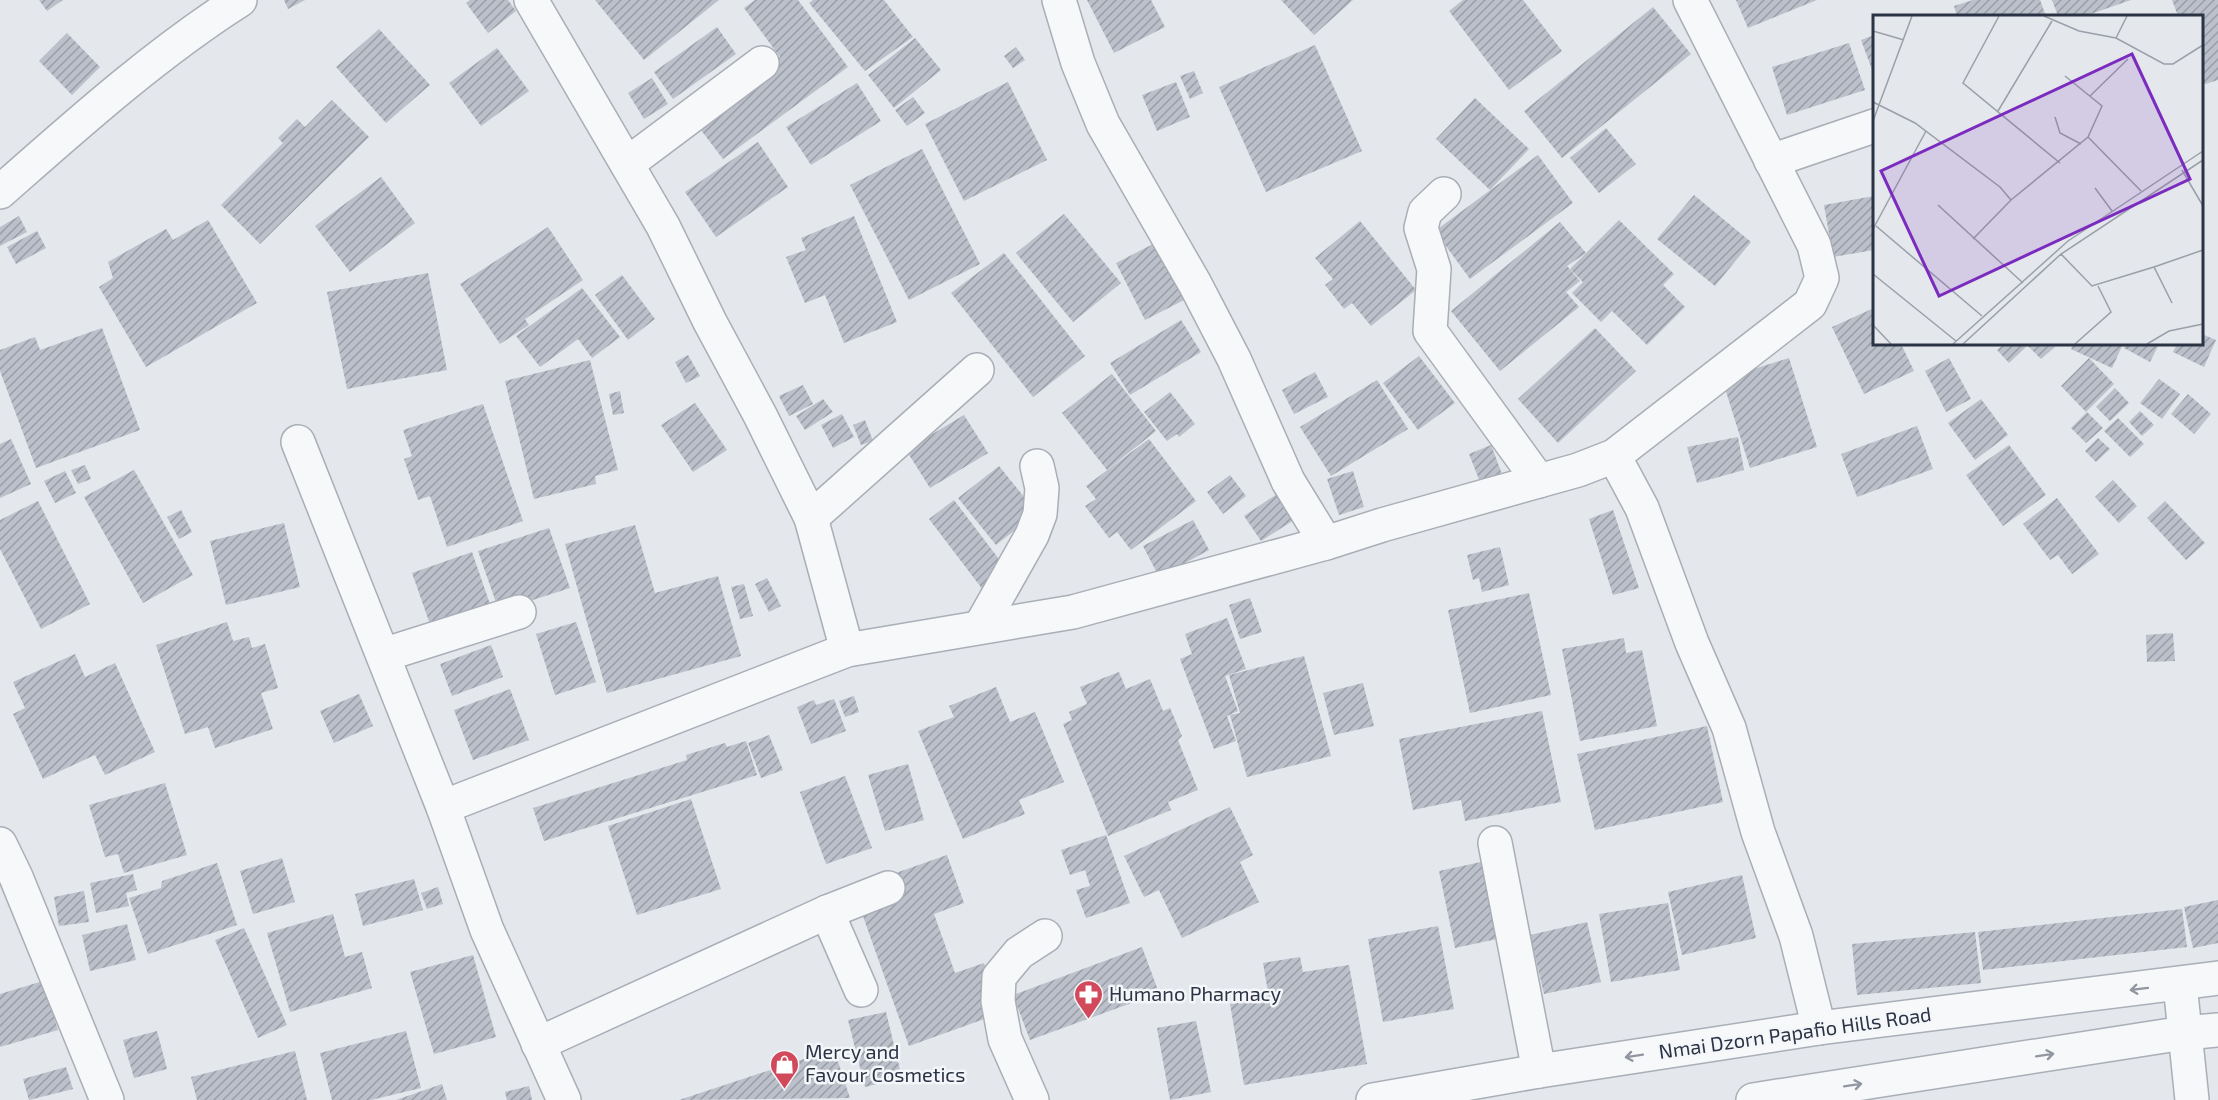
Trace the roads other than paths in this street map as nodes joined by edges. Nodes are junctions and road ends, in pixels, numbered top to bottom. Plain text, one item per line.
1 (240, 0) edge
2 (531, 0) edge
3 (1059, 0) edge
4 (1690, 0) edge
5 (762, 63) dead end
6 (1873, 127) edge
7 (1771, 161) junction
8 (627, 164) junction
9 (0, 192) edge
10 (1444, 194) dead end
11 (977, 370) dead end
12 (298, 442) dead end
13 (1614, 456) junction
14 (1037, 466) dead end
15 (1539, 481) junction
16 (811, 518) junction
17 (1326, 543) junction
18 (519, 612) dead end
19 (980, 627) junction
20 (848, 650) junction
21 (383, 655) junction
22 (442, 807) junction
23 (1495, 843) dead end
24 (0, 844) edge
25 (888, 888) dead end
26 (826, 912) junction
27 (1045, 936) dead end
28 (2218, 978) edge
29 (2180, 984) junction
30 (861, 990) dead end
31 (1819, 1028) junction
32 (2218, 1030) edge
33 (2184, 1033) junction
34 (538, 1044) junction
35 (1539, 1071) junction
36 (106, 1100) edge
37 (564, 1100) edge
38 (1032, 1100) edge
39 (1373, 1100) edge
40 (1753, 1100) edge
41 (2192, 1100) edge

1 - 9 street
2 - 8 street
3 - 17 street
4 - 7 street
5 - 8 street
6 - 7 street
7 - 13 street
8 - 16 street
10 - 15 street
11 - 16 street
12 - 21 street
13 - 15 street
13 - 31 street
14 - 19 street
15 - 17 street
16 - 20 street
17 - 19 street
18 - 21 street
19 - 20 street
20 - 22 street
21 - 22 street
22 - 34 street
23 - 35 street
24 - 36 street
25 - 26 street
26 - 30 street
26 - 34 street
27 - 38 street
28 - 29 street, Nmai Dzorn Papafio Hills Road
29 -> 31 street, Nmai Dzorn Papafio Hills Road
29 - 33 street
31 -> 35 street, Nmai Dzorn Papafio Hills Road
32 - 33 street
40 -> 33 street
33 - 41 street
34 - 37 street
35 - 39 street, Nmai Dzorn Papafio Hills Road

